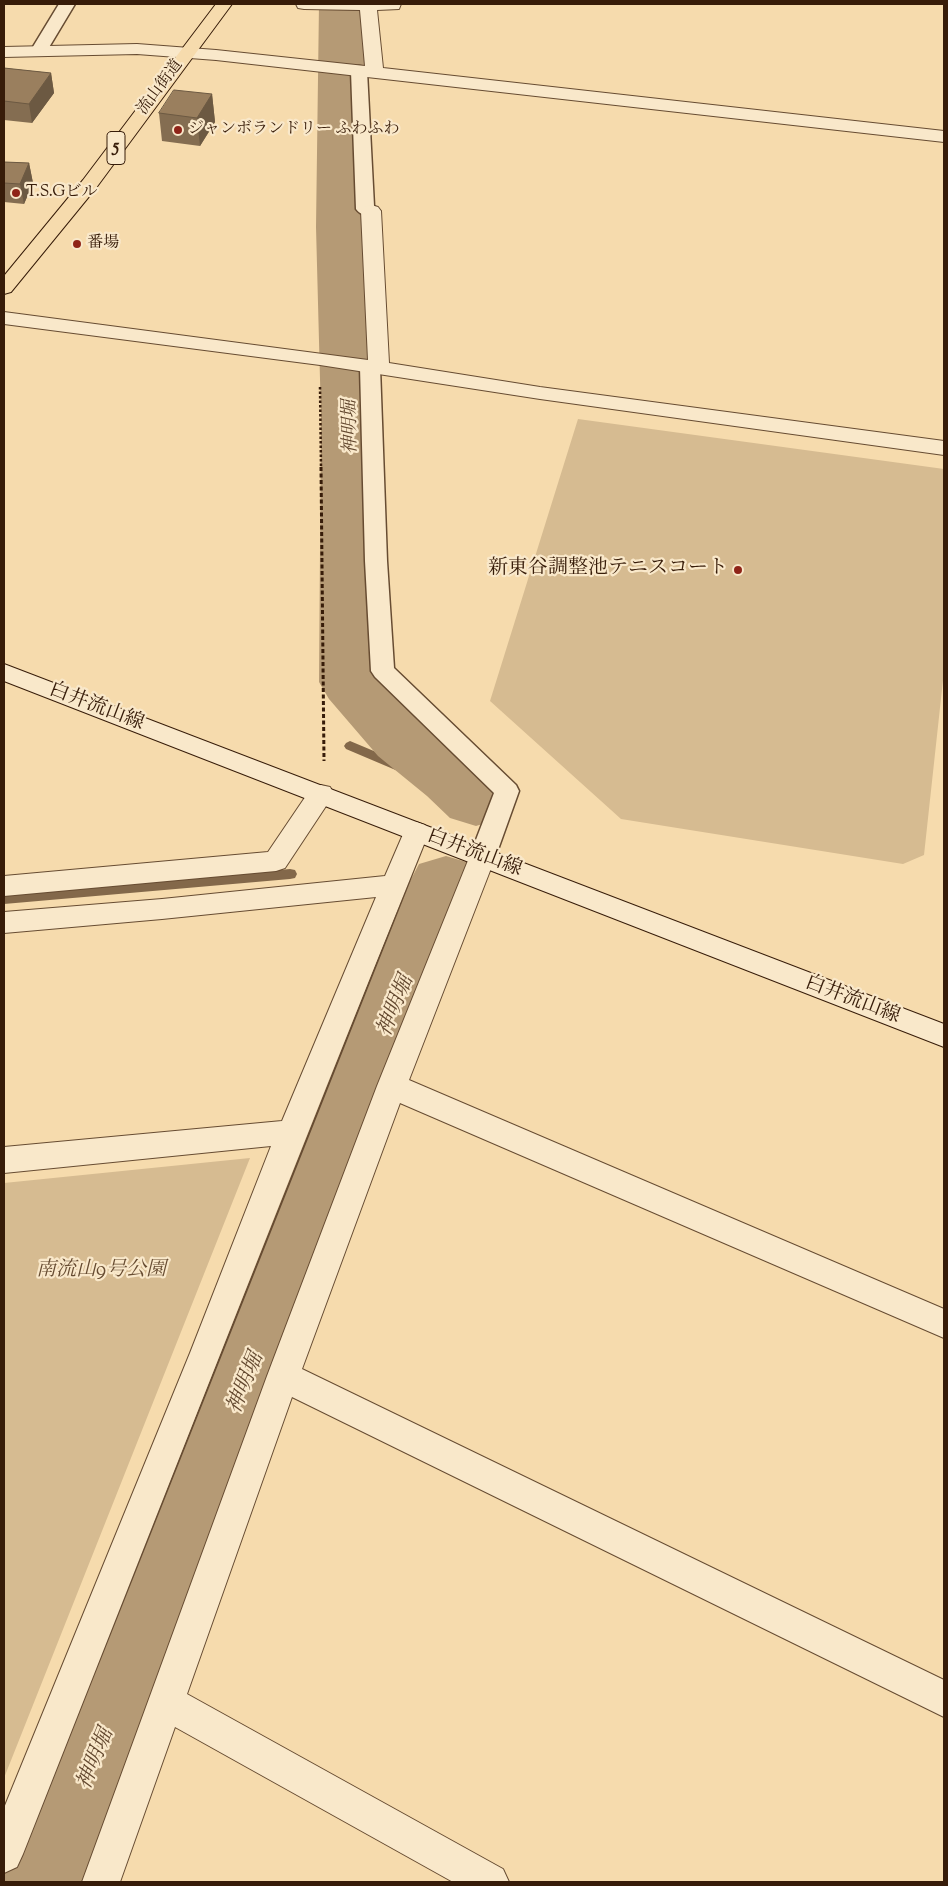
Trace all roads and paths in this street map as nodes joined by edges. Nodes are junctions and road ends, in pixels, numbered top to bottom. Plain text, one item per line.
1 (67, 4) edge
2 (224, 4) edge
3 (307, 4) edge
4 (364, 4) edge
5 (393, 5) edge
6 (39, 50) junction
7 (4, 52) edge
8 (188, 53) junction
9 (367, 72) junction
10 (944, 136) edge
11 (370, 211) joint
12 (4, 288) edge
13 (4, 318) edge
14 (320, 359) junction
15 (372, 367) junction
16 (944, 448) edge
17 (4, 672) edge
18 (324, 761) dead end
19 (321, 794) junction
20 (416, 832) junction
21 (482, 858) junction
22 (393, 885) junction
23 (4, 886) edge
24 (4, 922) edge
25 (944, 1036) edge
26 (392, 1086) junction
27 (292, 1132) junction
28 (4, 1160) edge
29 (944, 1324) edge
30 (283, 1376) junction
31 (944, 1699) edge
32 (165, 1702) junction
33 (4, 1854) edge
34 (101, 1882) edge
35 (490, 1882) edge

1 - 6 lane
2 - 8 main road, 流山街道 / 5
3 - 4 street
4 - 5 street
4 - 9 street
6 - 7 street
6 - 8 street
8 - 9 street
8 - 12 main road, 流山街道 / 5
9 - 10 street
9 - 11 lane
11 - 15 street
13 - 14 street
14 - 15 street
14 - 18 path
15 - 16 street
15 - 21 lane
17 - 19 street, 白井流山線
19 - 20 street, 白井流山線
19 - 23 street
20 - 21 street, 白井流山線
20 - 22 street
21 - 25 street, 白井流山線
21 - 26 street
22 - 24 street
22 - 27 street
26 - 29 street
26 - 30 street
27 - 28 street
27 - 33 street
30 - 31 street
30 - 32 street
32 - 34 street
32 - 35 street

